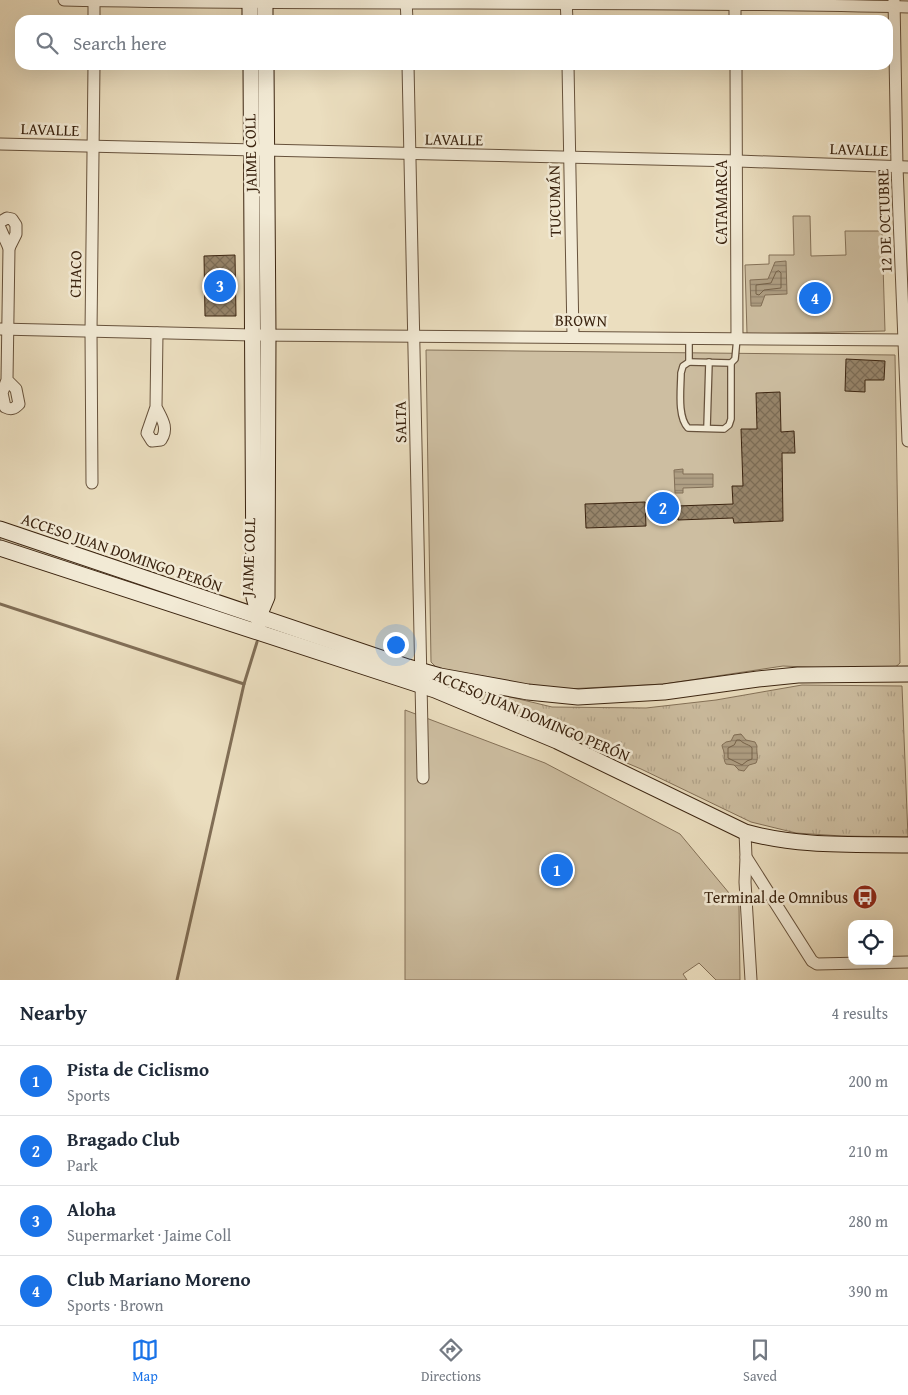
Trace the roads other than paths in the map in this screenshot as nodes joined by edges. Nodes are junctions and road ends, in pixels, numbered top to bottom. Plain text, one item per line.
1 (64, 0) edge
2 (94, 1) edge
3 (258, 1) edge
4 (406, 1) edge
5 (566, 1) edge
6 (735, 2) edge
7 (894, 3) edge
8 (908, 7) edge
9 (94, 15) edge
10 (252, 15) edge
11 (263, 15) edge
12 (407, 15) edge
13 (567, 15) edge
14 (735, 15) edge
15 (94, 70) edge
16 (251, 70) edge
17 (266, 70) edge
18 (408, 70) edge
19 (568, 70) edge
20 (736, 70) edge
21 (0, 144) edge
22 (93, 147) junction
23 (252, 149) junction
24 (267, 150) junction
25 (411, 154) junction
26 (570, 158) junction
27 (738, 161) junction
28 (903, 167) edge
29 (0, 222) edge
30 (0, 228) edge
31 (9, 248) junction
32 (4, 330) edge
33 (91, 332) junction
34 (157, 333) junction
35 (260, 335) junction
36 (414, 335) junction
37 (573, 336) junction
38 (689, 338) junction
39 (737, 338) junction
40 (906, 340) edge
41 (689, 362) junction
42 (709, 362) junction
43 (731, 363) junction
44 (7, 380) dead end
45 (156, 407) dead end
46 (707, 428) junction
47 (908, 441) edge
48 (92, 483) dead end
49 (0, 529) edge
50 (0, 548) edge
51 (259, 616) junction
52 (259, 633) junction
53 (422, 671) junction
54 (908, 674) edge
55 (422, 687) junction
56 (423, 778) dead end
57 (745, 832) junction
58 (908, 844) edge
59 (746, 857) junction
60 (908, 962) edge
61 (751, 980) edge

1 - 2 street
2 - 3 street
2 - 9 street
3 - 4 street
3 - 10 main road
3 - 11 main road
4 - 5 street
4 - 12 street
5 - 6 street
5 - 13 street
6 - 7 street
6 - 14 street
7 - 8 street
7 - 28 street, 12 DE OCTUBRE
15 - 22 street, CHACO
16 - 23 main road, JAIME COLL
17 - 24 main road, JAIME COLL
18 - 25 street, SALTA
19 - 26 street, TUCUMÁN
20 - 27 street, CATAMARCA
21 - 22 street, LAVALLE
22 - 23 street, LAVALLE
22 - 33 street, CHACO
23 - 24 street, LAVALLE
23 - 35 main road, JAIME COLL
24 - 25 street, LAVALLE
24 - 35 main road, JAIME COLL
25 - 26 street, LAVALLE
25 - 36 street, SALTA
26 - 27 street, LAVALLE
26 - 37 street, TUCUMÁN
27 - 28 street, LAVALLE
27 - 39 street, CATAMARCA
28 - 40 street, 12 DE OCTUBRE
29 - 31 street
30 - 31 street
31 - 32 street
32 - 33 street, BROWN
32 - 44 street
33 - 34 street, BROWN
33 - 48 street, CHACO
34 - 35 street, BROWN
34 - 45 street
35 - 36 street, BROWN
35 - 51 main road, JAIME COLL
36 - 37 street, BROWN
36 - 53 street, SALTA
37 - 38 street, BROWN
38 - 39 street, BROWN
38 - 41 lane
39 - 40 street, BROWN
39 - 43 lane
40 - 47 street, 12 DE OCTUBRE
41 - 42 lane
41 - 46 lane
42 - 43 lane
42 - 46 lane
43 - 46 lane
49 - 51 main road, ACCESO JUAN DOMINGO PERÓN
50 - 52 main road, ACCESO JUAN DOMINGO PERÓN
51 - 52 main road, JAIME COLL
51 - 53 main road, ACCESO JUAN DOMINGO PERÓN
52 - 55 main road, ACCESO JUAN DOMINGO PERÓN
53 - 54 main road, ACCESO JUAN DOMINGO PERÓN
53 - 55 street, SALTA
55 - 56 street, SALTA
55 - 57 main road, ACCESO JUAN DOMINGO PERÓN
57 - 58 main road, ACCESO JUAN DOMINGO PERÓN
57 - 59 street
59 - 60 street
59 - 61 street

